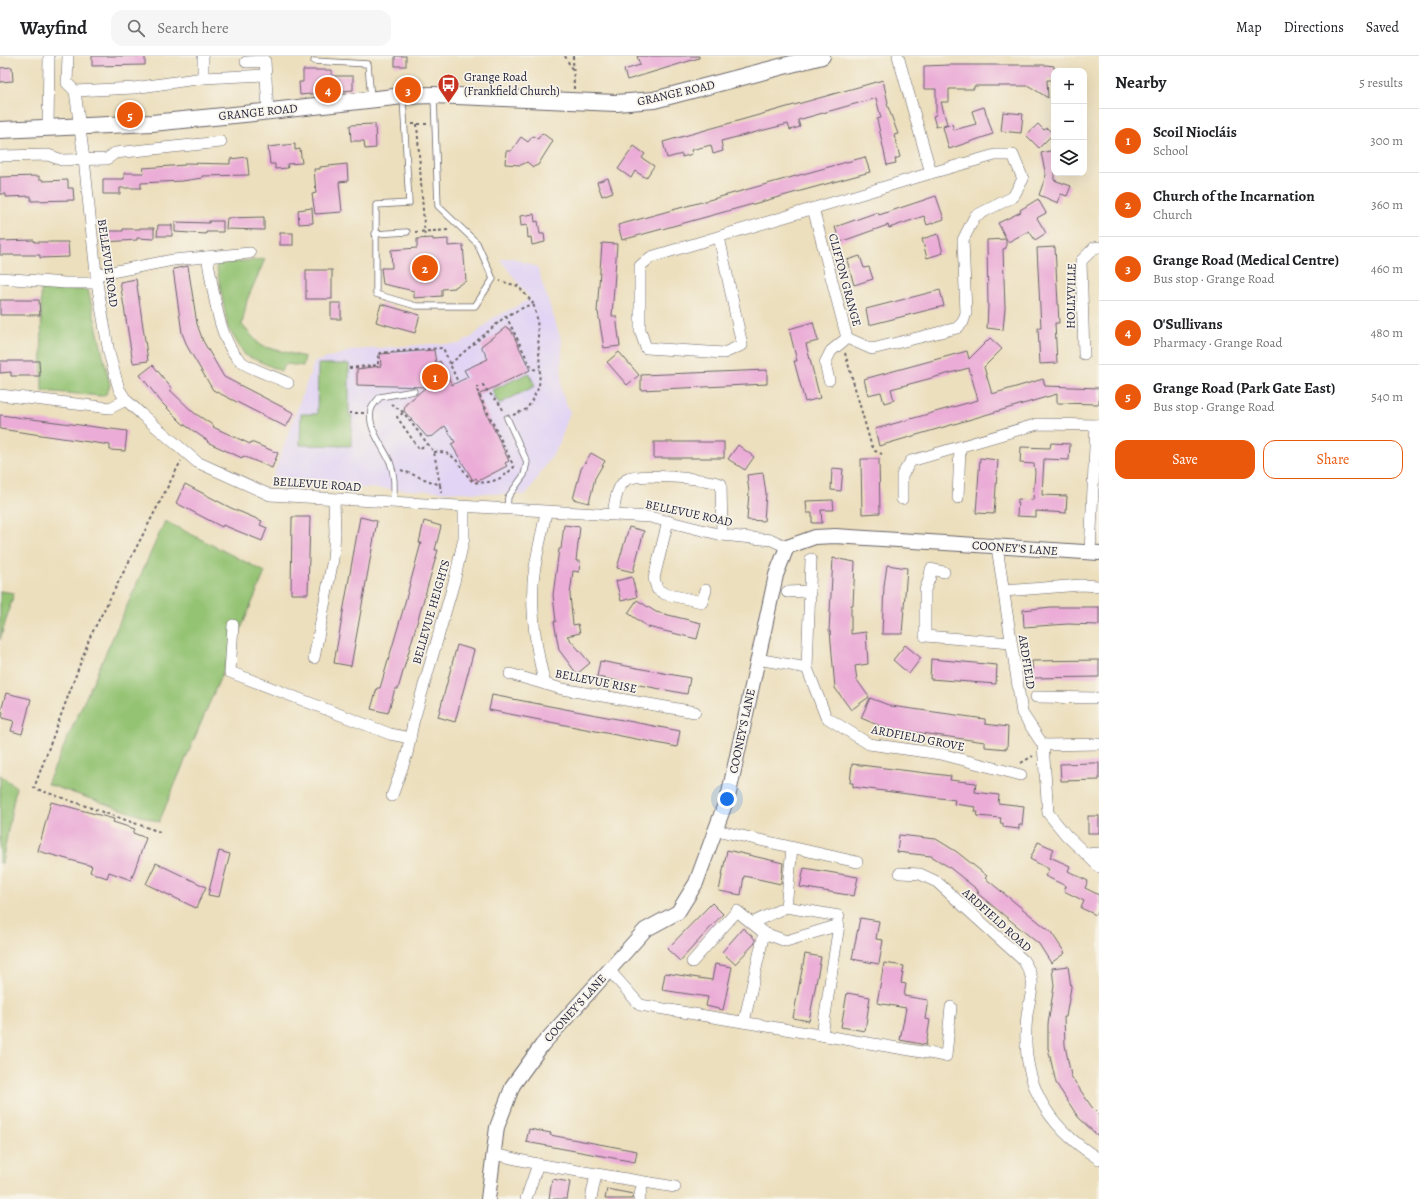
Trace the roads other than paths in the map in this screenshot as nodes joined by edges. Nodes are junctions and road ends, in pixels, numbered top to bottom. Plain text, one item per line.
1 (49, 56) edge
2 (68, 56) edge
3 (203, 56) edge
4 (822, 56) edge
5 (898, 56) edge
6 (314, 61) dead end
7 (246, 62) dead end
8 (266, 76) junction
9 (203, 78) junction
10 (75, 91) junction
11 (434, 95) junction
12 (403, 96) junction
13 (371, 100) junction
14 (268, 112) junction
15 (80, 126) junction
16 (48, 128) junction
17 (0, 130) edge
18 (221, 142) dead end
19 (0, 156) edge
20 (84, 159) junction
21 (931, 173) junction
22 (813, 208) junction
23 (407, 232) road end
24 (375, 234) junction
25 (719, 237) junction
26 (1099, 247) edge
27 (250, 253) dead end
28 (207, 257) junction
29 (0, 278) edge
30 (96, 279) junction
31 (844, 341) junction
32 (1084, 354) dead end
33 (829, 380) dead end
34 (288, 383) dead end
35 (414, 391) dead end
36 (0, 395) edge
37 (126, 400) junction
38 (507, 418) road end
39 (1097, 425) edge
40 (960, 447) junction
41 (902, 498) dead end
42 (958, 498) dead end
43 (334, 500) junction
44 (393, 502) junction
45 (464, 507) junction
46 (507, 510) junction
47 (546, 512) junction
48 (613, 514) junction
49 (668, 520) junction
50 (722, 535) junction
51 (997, 546) junction
52 (787, 547) junction
53 (1094, 552) edge
54 (812, 559) dead end
55 (944, 572) dead end
56 (1099, 586) edge
57 (706, 590) dead end
58 (810, 591) junction
59 (1004, 591) junction
60 (787, 592) dead end
61 (233, 625) dead end
62 (1011, 643) junction
63 (314, 658) dead end
64 (757, 659) junction
65 (807, 668) junction
66 (510, 674) dead end
67 (545, 684) junction
68 (1036, 697) dead end
69 (1099, 698) edge
70 (695, 712) dead end
71 (410, 738) junction
72 (1099, 744) edge
73 (1043, 749) junction
74 (1021, 775) road end
75 (392, 796) dead end
76 (716, 830) junction
77 (792, 848) junction
78 (1099, 853) edge
79 (1086, 854) junction
80 (857, 862) dead end
81 (1099, 867) edge
82 (900, 873) dead end
83 (786, 907) junction
84 (839, 916) dead end
85 (752, 923) junction
86 (764, 933) junction
87 (692, 962) dead end
88 (609, 970) junction
89 (950, 1007) dead end
90 (744, 1022) junction
91 (822, 1035) junction
92 (494, 1154) junction
93 (1099, 1160) edge
94 (538, 1164) junction
95 (596, 1174) junction
96 (643, 1182) junction
97 (675, 1187) dead end
98 (488, 1199) edge
99 (526, 1199) edge
100 (591, 1199) edge
101 (639, 1199) edge

1 - 16 street
2 - 10 street, BELLEVUE ROAD
3 - 9 street
4 - 11 main road, GRANGE ROAD
5 - 21 street
6 - 13 lane
7 - 8 street
8 - 9 street
8 - 14 street
9 - 10 street
10 - 15 street, BELLEVUE ROAD
11 - 12 main road, GRANGE ROAD
11 - 24 lane
12 - 13 main road, GRANGE ROAD
12 - 24 lane
13 - 14 main road, GRANGE ROAD
14 - 15 main road, GRANGE ROAD
15 - 16 main road, GRANGE ROAD
15 - 20 street, BELLEVUE ROAD
16 - 17 main road, GRANGE ROAD
18 - 20 street
19 - 20 street
20 - 30 street, BELLEVUE ROAD
21 - 22 street, CLIFTON GRANGE
21 - 31 street, CLIFTON GRANGE
22 - 25 street, CLIFTON GRANGE
22 - 31 street, CLIFTON GRANGE
23 - 24 lane
25 - 25 street, CLIFTON GRANGE
26 - 32 street, HOLLYVILLE
27 - 28 street
28 - 30 street
28 - 34 street
29 - 30 street
30 - 37 street, BELLEVUE ROAD
31 - 33 street
35 - 44 lane
36 - 37 street
37 - 43 street, BELLEVUE ROAD
38 - 46 lane
39 - 40 street
39 - 53 street
40 - 41 street
40 - 42 street
43 - 44 street, BELLEVUE ROAD
43 - 63 street
44 - 45 street, BELLEVUE ROAD
45 - 46 street, BELLEVUE ROAD
45 - 71 street, BELLEVUE HEIGHTS
46 - 47 street, BELLEVUE ROAD
47 - 48 street, BELLEVUE ROAD
47 - 67 street, BELLEVUE RISE
48 - 49 street, BELLEVUE ROAD
48 - 50 street
49 - 50 street, BELLEVUE ROAD
49 - 57 street
50 - 52 street, BELLEVUE ROAD
51 - 52 street, COONEY'S LANE
51 - 53 street, COONEY'S LANE
51 - 59 street, ARDFIELD
52 - 64 street, COONEY'S LANE
54 - 58 street, ARDFIELD GROVE
55 - 62 street
56 - 59 street
58 - 60 street
58 - 65 street, ARDFIELD GROVE
59 - 62 street, ARDFIELD
61 - 71 street
62 - 73 street, ARDFIELD
64 - 65 street
64 - 76 street, COONEY'S LANE
65 - 74 street, ARDFIELD GROVE
66 - 67 street
67 - 70 street, BELLEVUE RISE
68 - 69 street
71 - 75 street, BELLEVUE HEIGHTS
72 - 73 street
73 - 79 street
76 - 77 street
76 - 88 street, COONEY'S LANE
77 - 80 street
77 - 83 street
78 - 79 street
79 - 81 street
82 - 93 street, ARDFIELD ROAD
83 - 84 street
83 - 85 street
85 - 86 street
85 - 87 street
86 - 90 street
86 - 91 street
88 - 90 street
88 - 92 street, COONEY'S LANE
89 - 91 street
90 - 91 street
92 - 94 street
92 - 98 street, COONEY'S LANE
94 - 95 street
94 - 99 street
95 - 96 street
95 - 100 street
96 - 97 street
96 - 101 street

